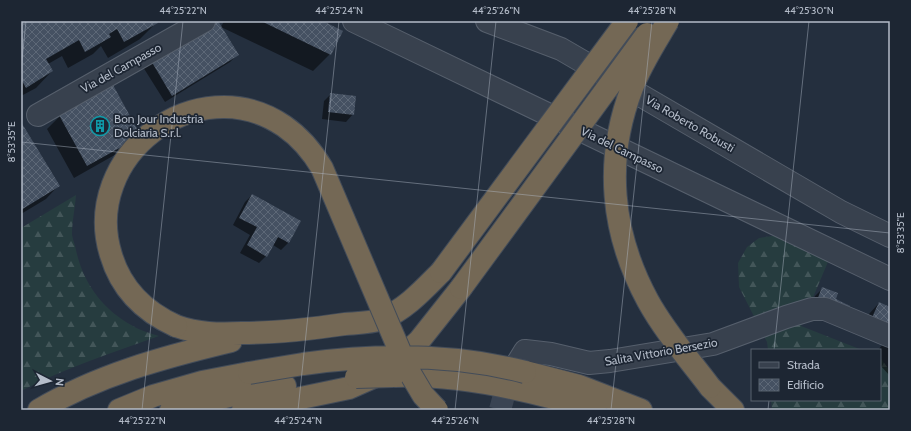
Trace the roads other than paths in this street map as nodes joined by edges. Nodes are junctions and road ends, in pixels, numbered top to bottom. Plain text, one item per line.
1 (204, 21) edge
2 (354, 21) edge
3 (487, 21) edge
4 (628, 21) edge
5 (658, 21) edge
6 (668, 21) edge
7 (38, 115) dead end
8 (890, 236) edge
9 (890, 279) edge
10 (267, 333) junction
11 (890, 336) edge
12 (517, 374) junction
13 (39, 410) edge
14 (119, 410) edge
15 (171, 410) edge
16 (243, 410) edge
17 (437, 410) edge
18 (595, 410) edge
19 (642, 410) edge
20 (733, 410) edge

1 - 7 street, Via del Campasso
2 - 9 street, Via del Campasso
3 - 8 street, Via Roberto Robusti
4 - 10 highway, bridge
5 - 16 highway, bridge
6 - 20 highway, bridge
10 - 13 highway
10 - 17 highway, bridge
11 - 12 street, Salita Vittorio Bersezio
12 - 14 highway, bridge
12 - 19 highway
15 - 18 highway, bridge

